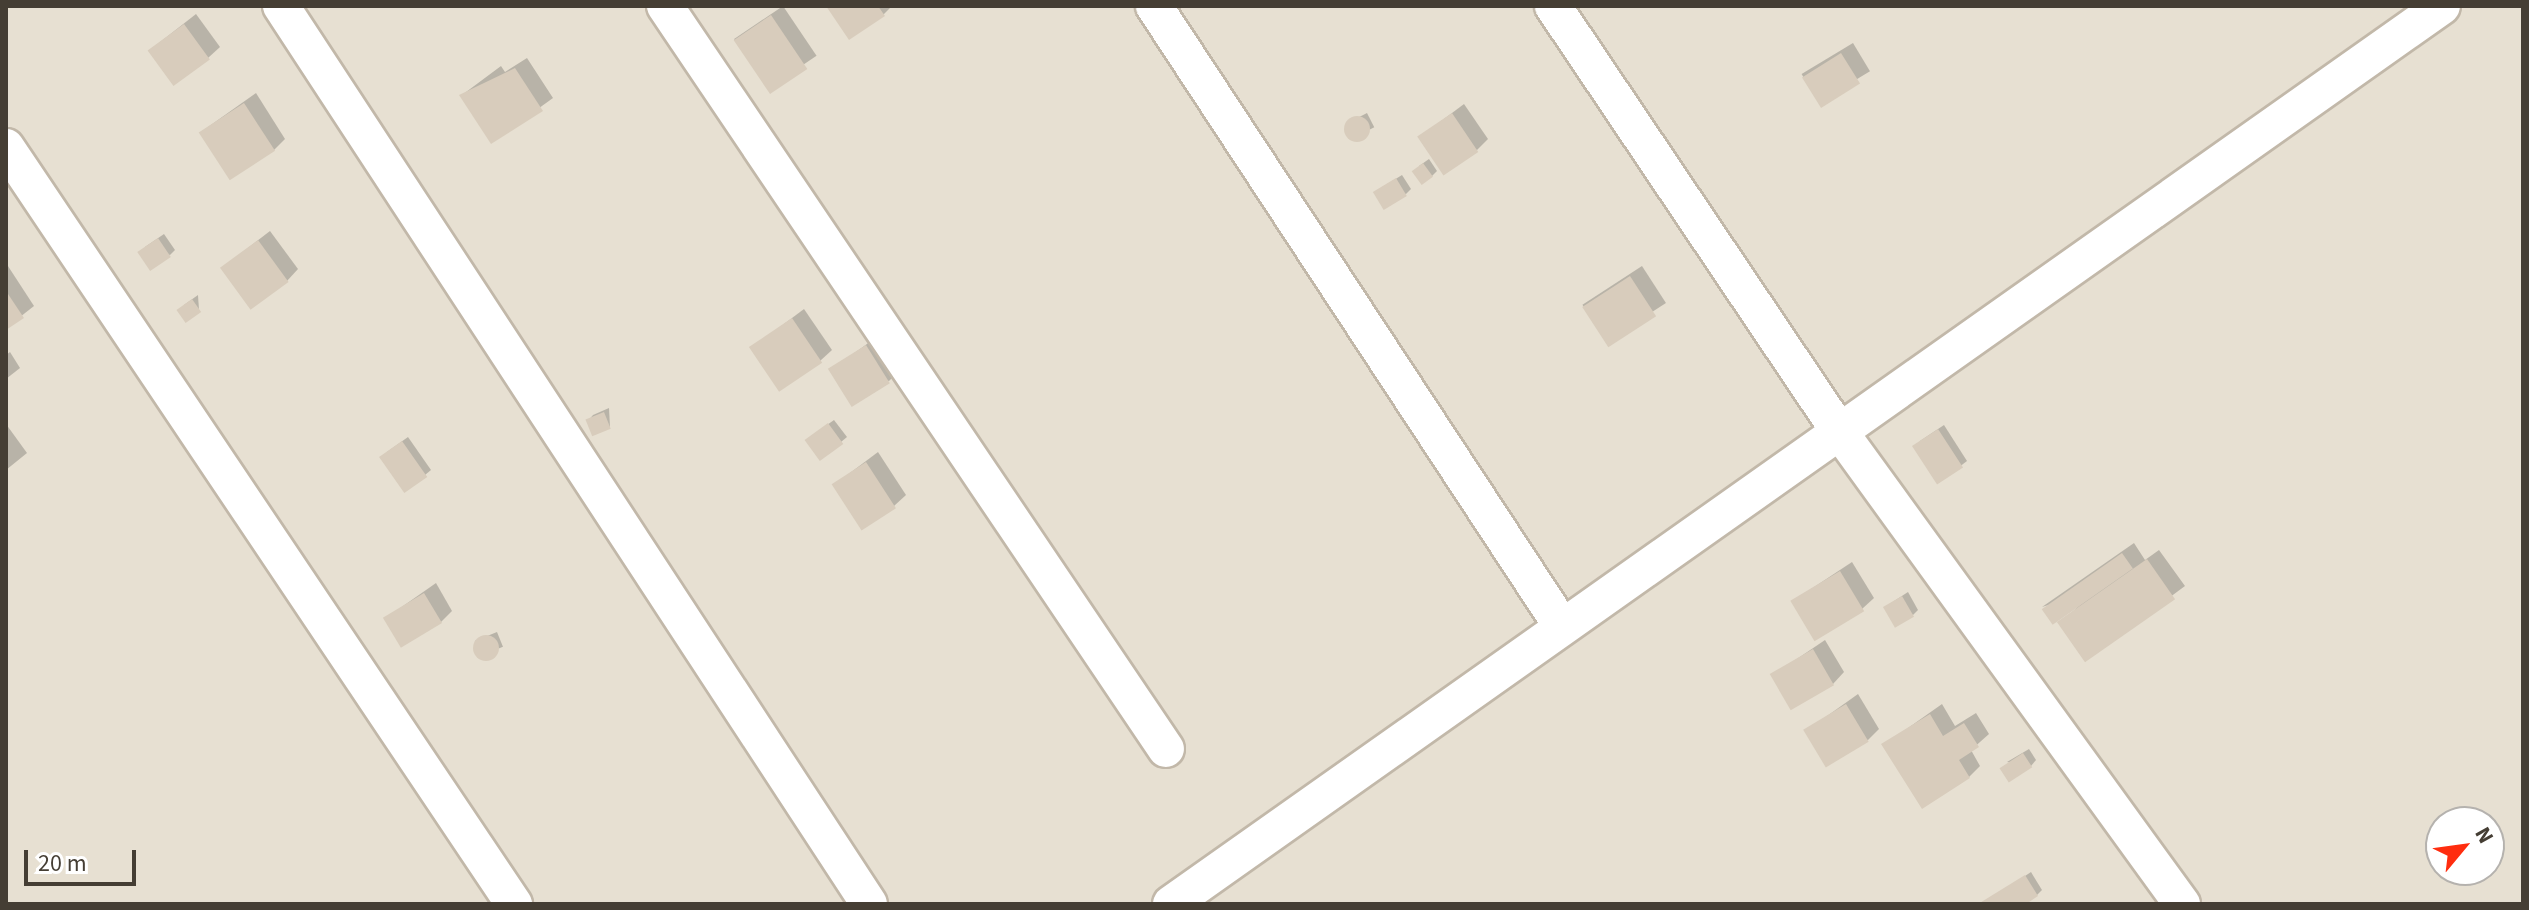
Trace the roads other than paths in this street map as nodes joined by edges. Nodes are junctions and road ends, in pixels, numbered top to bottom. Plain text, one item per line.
1 (281, 6) edge
2 (665, 6) edge
3 (1154, 6) edge
4 (1553, 6) edge
5 (2442, 6) edge
6 (6, 147) edge
7 (1837, 428) junction
8 (1561, 625) junction
9 (1166, 749) dead end
10 (514, 904) edge
11 (869, 904) edge
12 (1171, 904) edge
13 (2182, 904) edge

1 - 11 street
2 - 9 street
3 - 8 street
4 - 7 street
5 - 7 street
6 - 10 street
7 - 8 street
7 - 13 street
8 - 12 street

